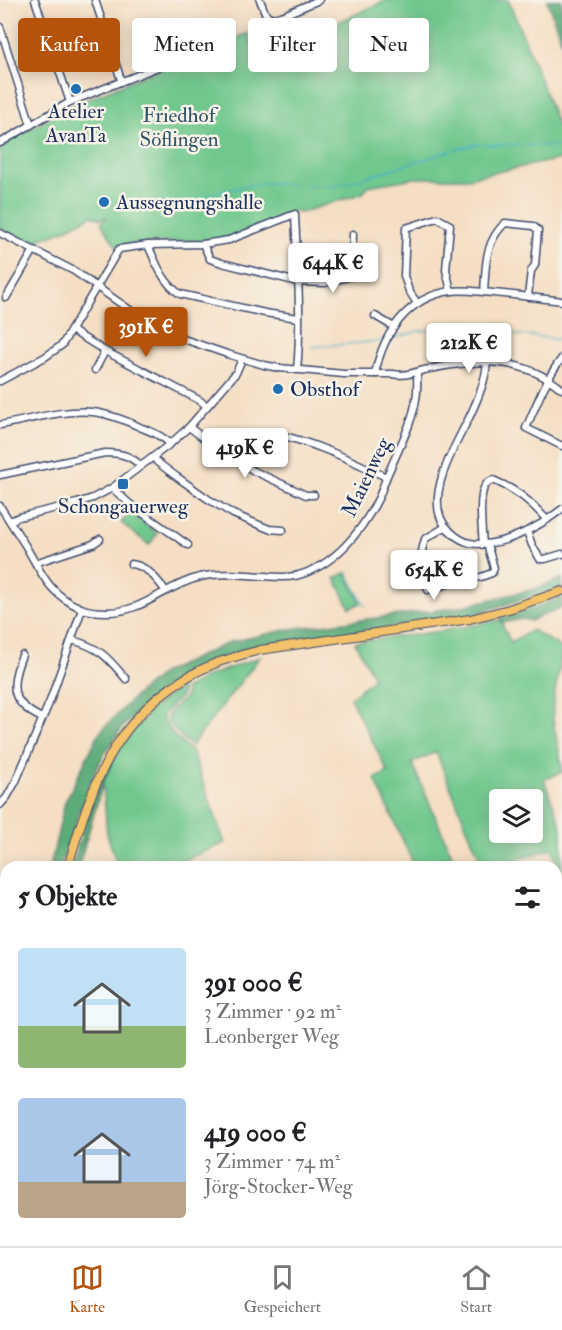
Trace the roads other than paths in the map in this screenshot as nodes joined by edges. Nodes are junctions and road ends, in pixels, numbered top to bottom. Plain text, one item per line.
1 (35, 0) edge
2 (95, 0) edge
3 (260, 0) edge
4 (319, 0) edge
5 (0, 27) edge
6 (142, 72) edge
7 (121, 80) junction
8 (70, 102) junction
9 (31, 125) junction
10 (0, 143) edge
11 (0, 233) edge
12 (353, 234) dead end
13 (203, 244) junction
14 (148, 245) junction
15 (34, 250) junction
16 (364, 273) dead end
17 (351, 276) junction
18 (298, 282) junction
19 (97, 287) junction
20 (451, 291) junction
21 (484, 292) junction
22 (528, 296) junction
23 (6, 298) dead end
24 (562, 301) edge
25 (417, 303) junction
26 (375, 316) dead end
27 (298, 318) junction
28 (394, 327) junction
29 (71, 330) junction
30 (105, 351) junction
31 (242, 358) junction
32 (562, 358) edge
33 (488, 362) junction
34 (95, 370) dead end
35 (297, 370) junction
36 (415, 372) junction
37 (375, 374) junction
38 (548, 379) junction
39 (0, 381) edge
40 (562, 389) edge
41 (207, 406) junction
42 (0, 425) edge
43 (189, 427) junction
44 (272, 434) dead end
45 (170, 444) junction
46 (562, 446) edge
47 (153, 457) junction
48 (141, 466) junction
49 (0, 475) edge
50 (386, 477) junction
51 (112, 488) junction
52 (314, 495) dead end
53 (0, 506) edge
54 (562, 510) edge
55 (547, 520) junction
56 (9, 521) junction
57 (445, 526) junction
58 (283, 530) dead end
59 (527, 531) junction
60 (100, 539) dead end
61 (485, 544) junction
62 (188, 545) dead end
63 (562, 554) edge
64 (36, 564) junction
65 (132, 564) dead end
66 (166, 591) junction
67 (562, 591) edge
68 (82, 609) junction
69 (72, 640) junction
70 (22, 655) dead end
71 (126, 680) dead end
72 (42, 718) junction
73 (0, 805) edge
74 (70, 861) edge

1 - 8 street
2 - 7 street
3 - 4 street
5 - 9 street
6 - 7 street
7 - 8 street
8 - 9 street
9 - 10 street
11 - 15 street
12 - 17 street
13 - 14 street
13 - 18 street
13 - 18 street
14 - 19 street
14 - 27 street
15 - 19 street
15 - 23 street
16 - 17 street
17 - 18 street
18 - 27 street
19 - 29 street
19 - 31 street
20 - 21 street
20 - 25 street
20 - 25 street
21 - 22 street
21 - 22 street
22 - 24 street
25 - 28 street
26 - 28 street
27 - 35 street
28 - 37 street
29 - 30 street
29 - 39 street
30 - 34 street
30 - 41 street
31 - 35 street
31 - 41 street
32 - 38 street
33 - 36 street
33 - 38 street
33 - 57 street
35 - 37 street
36 - 37 street
36 - 50 street, Maienweg
38 - 40 street
38 - 46 street
41 - 43 street
42 - 45 street
43 - 45 street
43 - 52 street
44 - 50 street
45 - 47 street
47 - 48 street
47 - 58 street
48 - 49 street
48 - 51 street
50 - 66 street, Maienweg
51 - 56 street
51 - 62 street
53 - 56 street, Maienweg
54 - 55 street
55 - 59 street
55 - 61 street
56 - 64 street, Maienweg
57 - 61 street
57 - 61 street
59 - 61 street
59 - 63 street
60 - 64 street
64 - 68 street, Maienweg
65 - 66 street
66 - 68 street, Maienweg
67 - 74 main road
68 - 69 street
69 - 71 street
69 - 72 street
70 - 72 street
72 - 73 street

